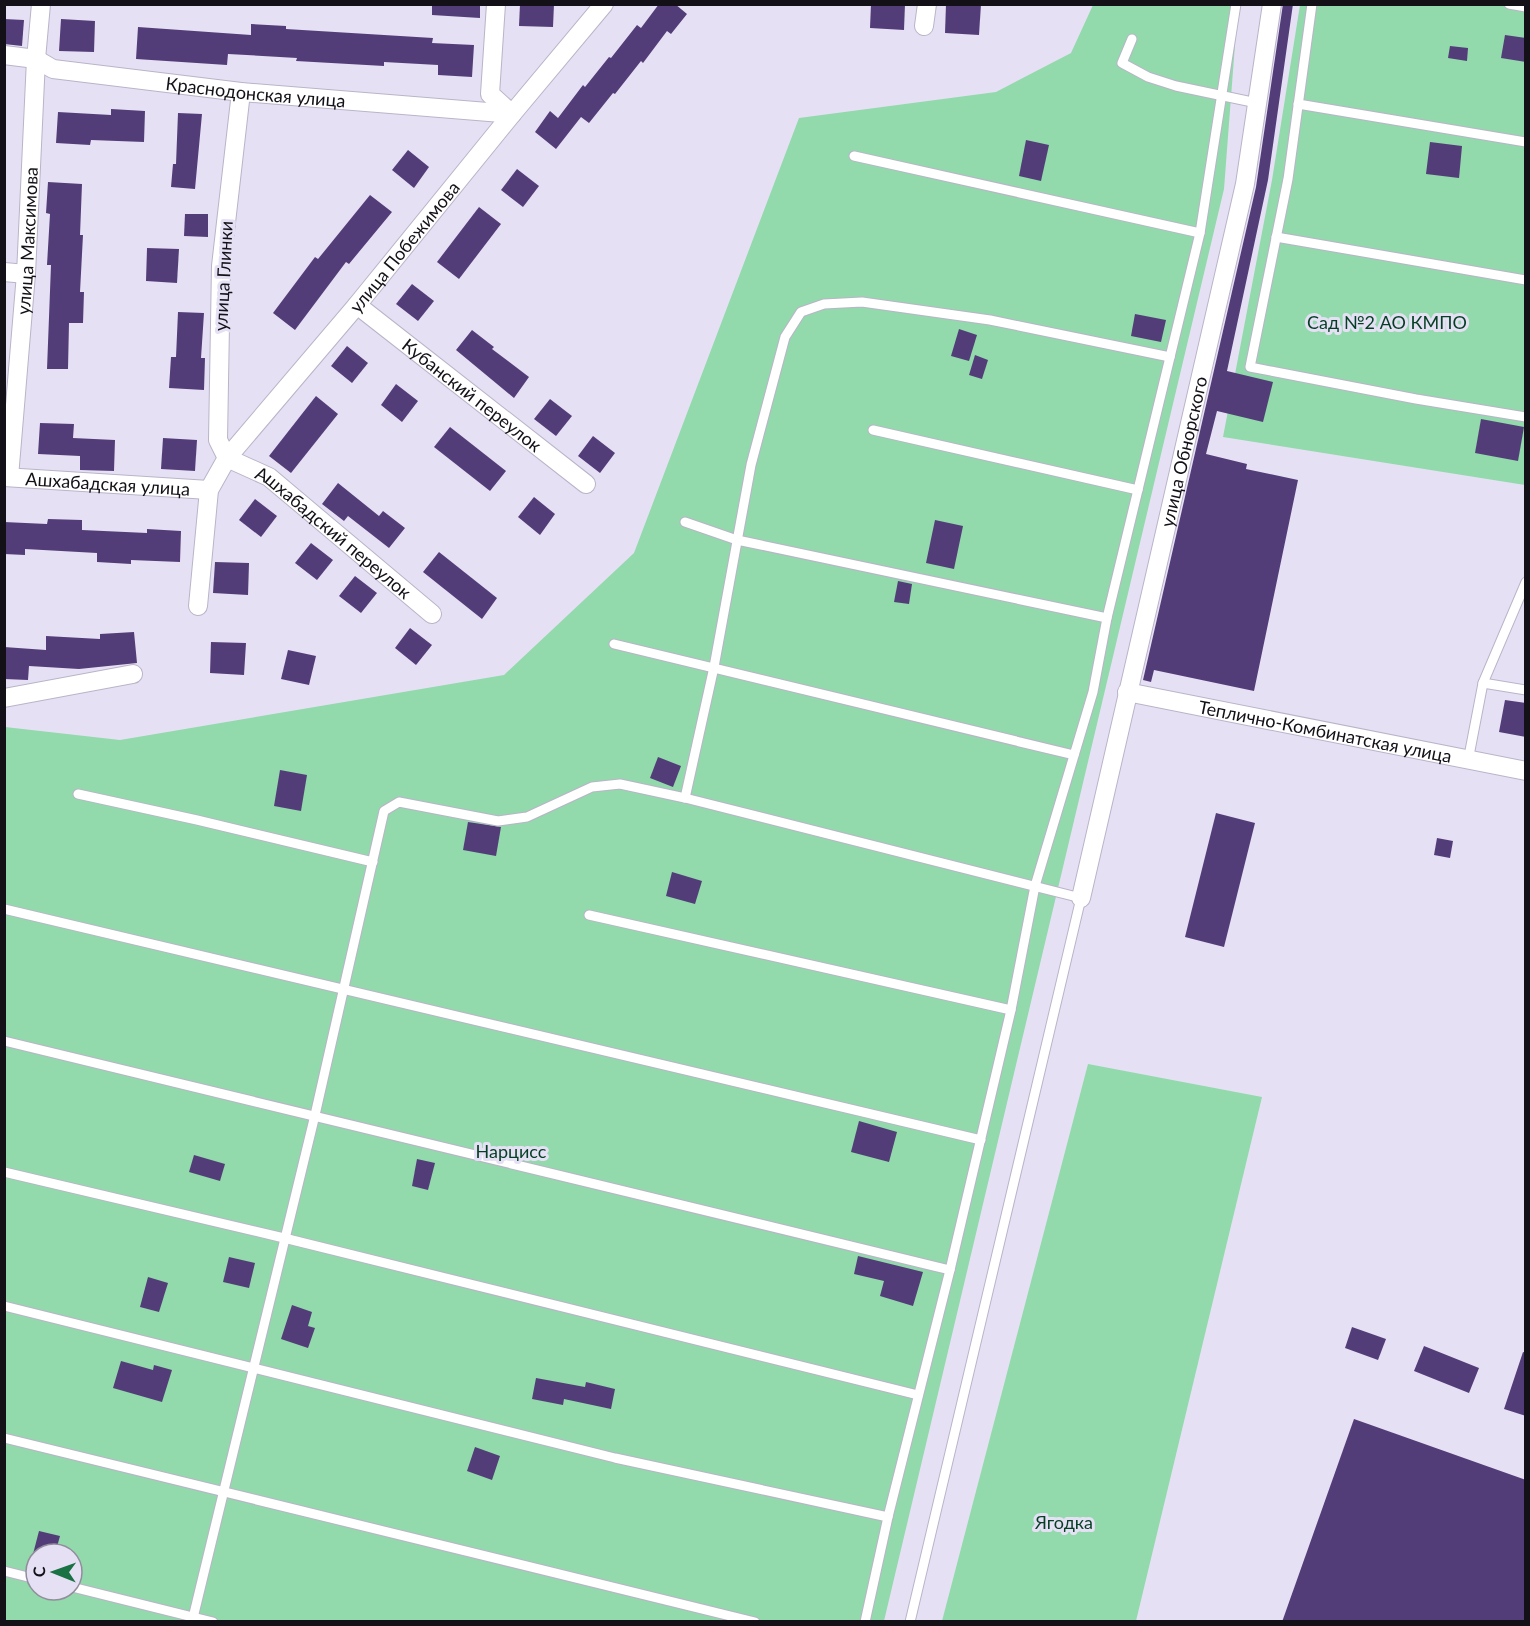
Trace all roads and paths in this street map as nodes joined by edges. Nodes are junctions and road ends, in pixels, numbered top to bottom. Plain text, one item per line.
1 (41, 4) edge
2 (496, 4) edge
3 (604, 4) edge
4 (927, 4) edge
5 (1236, 4) edge
6 (1272, 4) edge
7 (1312, 4) edge
8 (1509, 4) edge
9 (1526, 7) edge
10 (924, 26) dead end
11 (1132, 39) dead end
12 (4, 55) edge
13 (36, 59) junction
14 (241, 92) junction
15 (1221, 95) junction
16 (1257, 103) junction
17 (1298, 104) junction
18 (512, 114) junction
19 (1526, 142) edge
20 (855, 156) dead end
21 (1200, 233) junction
22 (1276, 237) junction
23 (4, 272) edge
24 (26, 274) junction
25 (1526, 280) edge
26 (357, 305) junction
27 (1170, 357) junction
28 (1526, 417) edge
29 (873, 430) dead end
30 (227, 458) junction
31 (7, 477) edge
32 (586, 484) dead end
33 (209, 490) junction
34 (1138, 490) junction
35 (685, 522) dead end
36 (737, 540) junction
37 (1526, 582) edge
38 (198, 606) dead end
39 (432, 614) dead end
40 (1107, 618) junction
41 (614, 644) dead end
42 (714, 667) junction
43 (133, 674) dead end
44 (1483, 682) junction
45 (1526, 690) edge
46 (1127, 692) junction
47 (4, 698) edge
48 (1074, 755) junction
49 (1468, 761) junction
50 (1526, 771) edge
51 (78, 794) dead end
52 (685, 798) junction
53 (373, 862) junction
54 (1035, 886) junction
55 (1081, 898) junction
56 (4, 909) edge
57 (589, 915) dead end
58 (344, 989) junction
59 (1011, 1010) junction
60 (4, 1041) edge
61 (315, 1115) junction
62 (981, 1140) junction
63 (4, 1172) edge
64 (284, 1238) junction
65 (951, 1270) junction
66 (4, 1306) edge
67 (253, 1368) junction
68 (918, 1395) junction
69 (4, 1438) edge
70 (223, 1492) junction
71 (888, 1517) junction
72 (4, 1571) edge
73 (24, 1576) edge
74 (84, 1590) edge
75 (192, 1619) edge
76 (213, 1622) edge
77 (755, 1622) edge
78 (865, 1622) edge
79 (910, 1622) edge

1 - 13 street, улица Максимова
2 - 18 street
3 - 18 street, улица Побежимова
4 - 10 street
5 - 15 lane
6 - 16 street, улица Обнорского
7 - 17 lane
8 - 9 lane
11 - 15 lane
12 - 13 street, Краснодонская улица
13 - 14 street, Краснодонская улица
13 - 24 street, улица Максимова
14 - 18 street, Краснодонская улица
14 - 30 street, улица Глинки
15 - 16 lane
15 - 21 lane
16 - 46 street, улица Обнорского
17 - 19 lane
17 - 22 lane
18 - 26 street, улица Побежимова
20 - 21 lane
21 - 27 lane
22 - 25 lane
22 - 28 lane
23 - 24 street
24 - 31 street, улица Максимова
26 - 30 street, улица Побежимова
26 - 32 street, Кубанский переулок
27 - 34 lane
27 - 36 lane
29 - 34 lane
30 - 33 street, улица Побежимова
30 - 39 street, Ашхабадский переулок
31 - 33 street, Ашхабадская улица
33 - 38 street
34 - 40 lane
35 - 36 lane
36 - 40 lane
36 - 42 lane
37 - 44 lane
40 - 48 lane
41 - 42 lane
42 - 48 lane
42 - 52 lane
43 - 47 street
44 - 45 lane
44 - 49 lane
46 - 49 street, Теплично-Комбинатская улица
46 - 55 street, улица Обнорского
48 - 54 lane
49 - 50 street, Теплично-Комбинатская улица
51 - 53 lane
52 - 53 lane
52 - 54 lane
53 - 58 lane
54 - 55 lane
54 - 59 lane
55 - 79 lane
56 - 58 lane
57 - 59 lane
58 - 61 lane
58 - 62 lane
59 - 62 lane
60 - 61 lane
61 - 64 lane
61 - 65 lane
62 - 65 lane
63 - 64 lane
64 - 67 lane
64 - 68 lane
65 - 68 lane
66 - 67 lane
67 - 70 lane
67 - 71 lane
68 - 71 lane
69 - 70 lane
70 - 75 lane
70 - 77 lane
71 - 78 lane
72 - 73 lane
74 - 75 lane
75 - 76 lane

